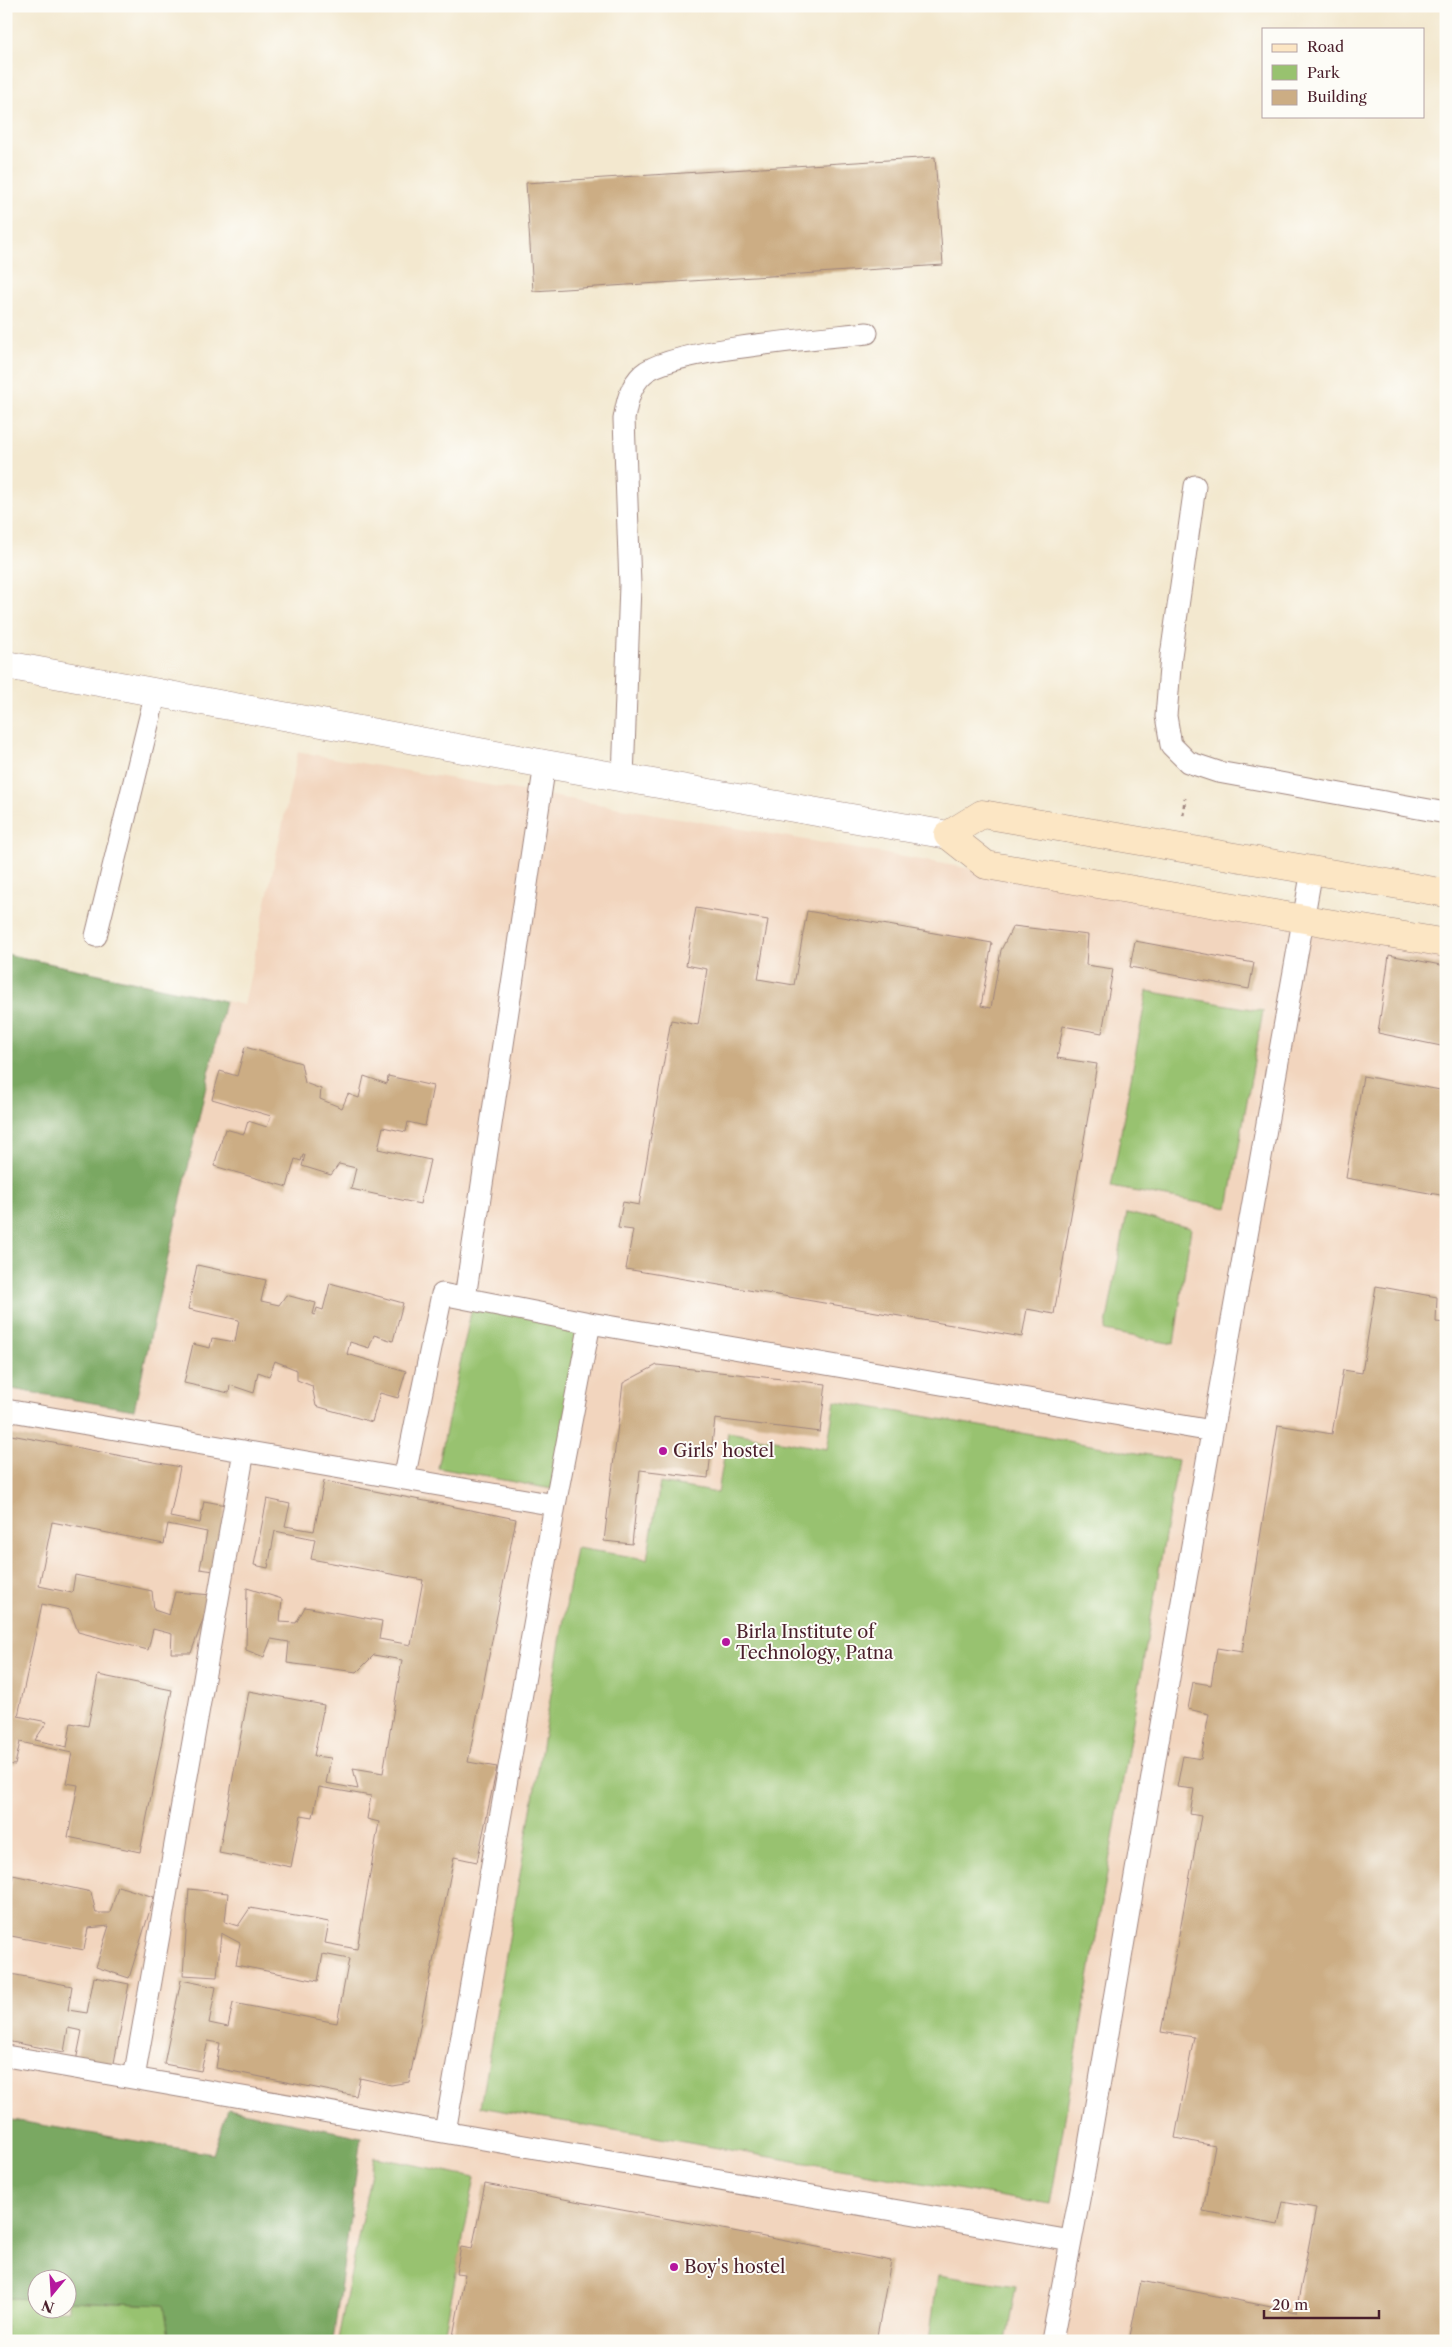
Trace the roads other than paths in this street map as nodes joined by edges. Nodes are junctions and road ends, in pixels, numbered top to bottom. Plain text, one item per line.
1 (867, 333) dead end
2 (1195, 486) dead end
3 (6, 665) edge
4 (156, 692) junction
5 (545, 764) junction
6 (624, 778) junction
7 (1446, 813) edge
8 (948, 835) junction
9 (1312, 870) junction
10 (1446, 893) edge
11 (1303, 919) junction
12 (96, 936) dead end
13 (1446, 943) edge
14 (465, 1298) junction
15 (590, 1323) junction
16 (6, 1410) edge
17 (1212, 1431) junction
18 (244, 1451) junction
19 (404, 1479) junction
20 (555, 1505) junction
21 (6, 2056) edge
22 (134, 2078) junction
23 (445, 2132) junction
24 (1071, 2241) junction
25 (1052, 2341) edge

1 - 6 lane
2 - 7 lane
3 - 4 street
4 - 5 street
4 - 12 lane
5 - 6 street
5 - 14 lane
6 - 8 street
8 - 9 street
8 - 11 street
9 - 10 street
9 - 11 lane
11 - 13 street
11 - 17 lane
14 - 15 lane
14 - 19 lane
15 - 17 lane
15 - 20 lane
16 - 18 lane
17 - 24 lane
18 - 19 lane
18 - 22 lane
19 - 20 lane
20 - 23 lane
21 - 22 lane
22 - 23 lane
23 - 24 lane
24 - 25 lane

